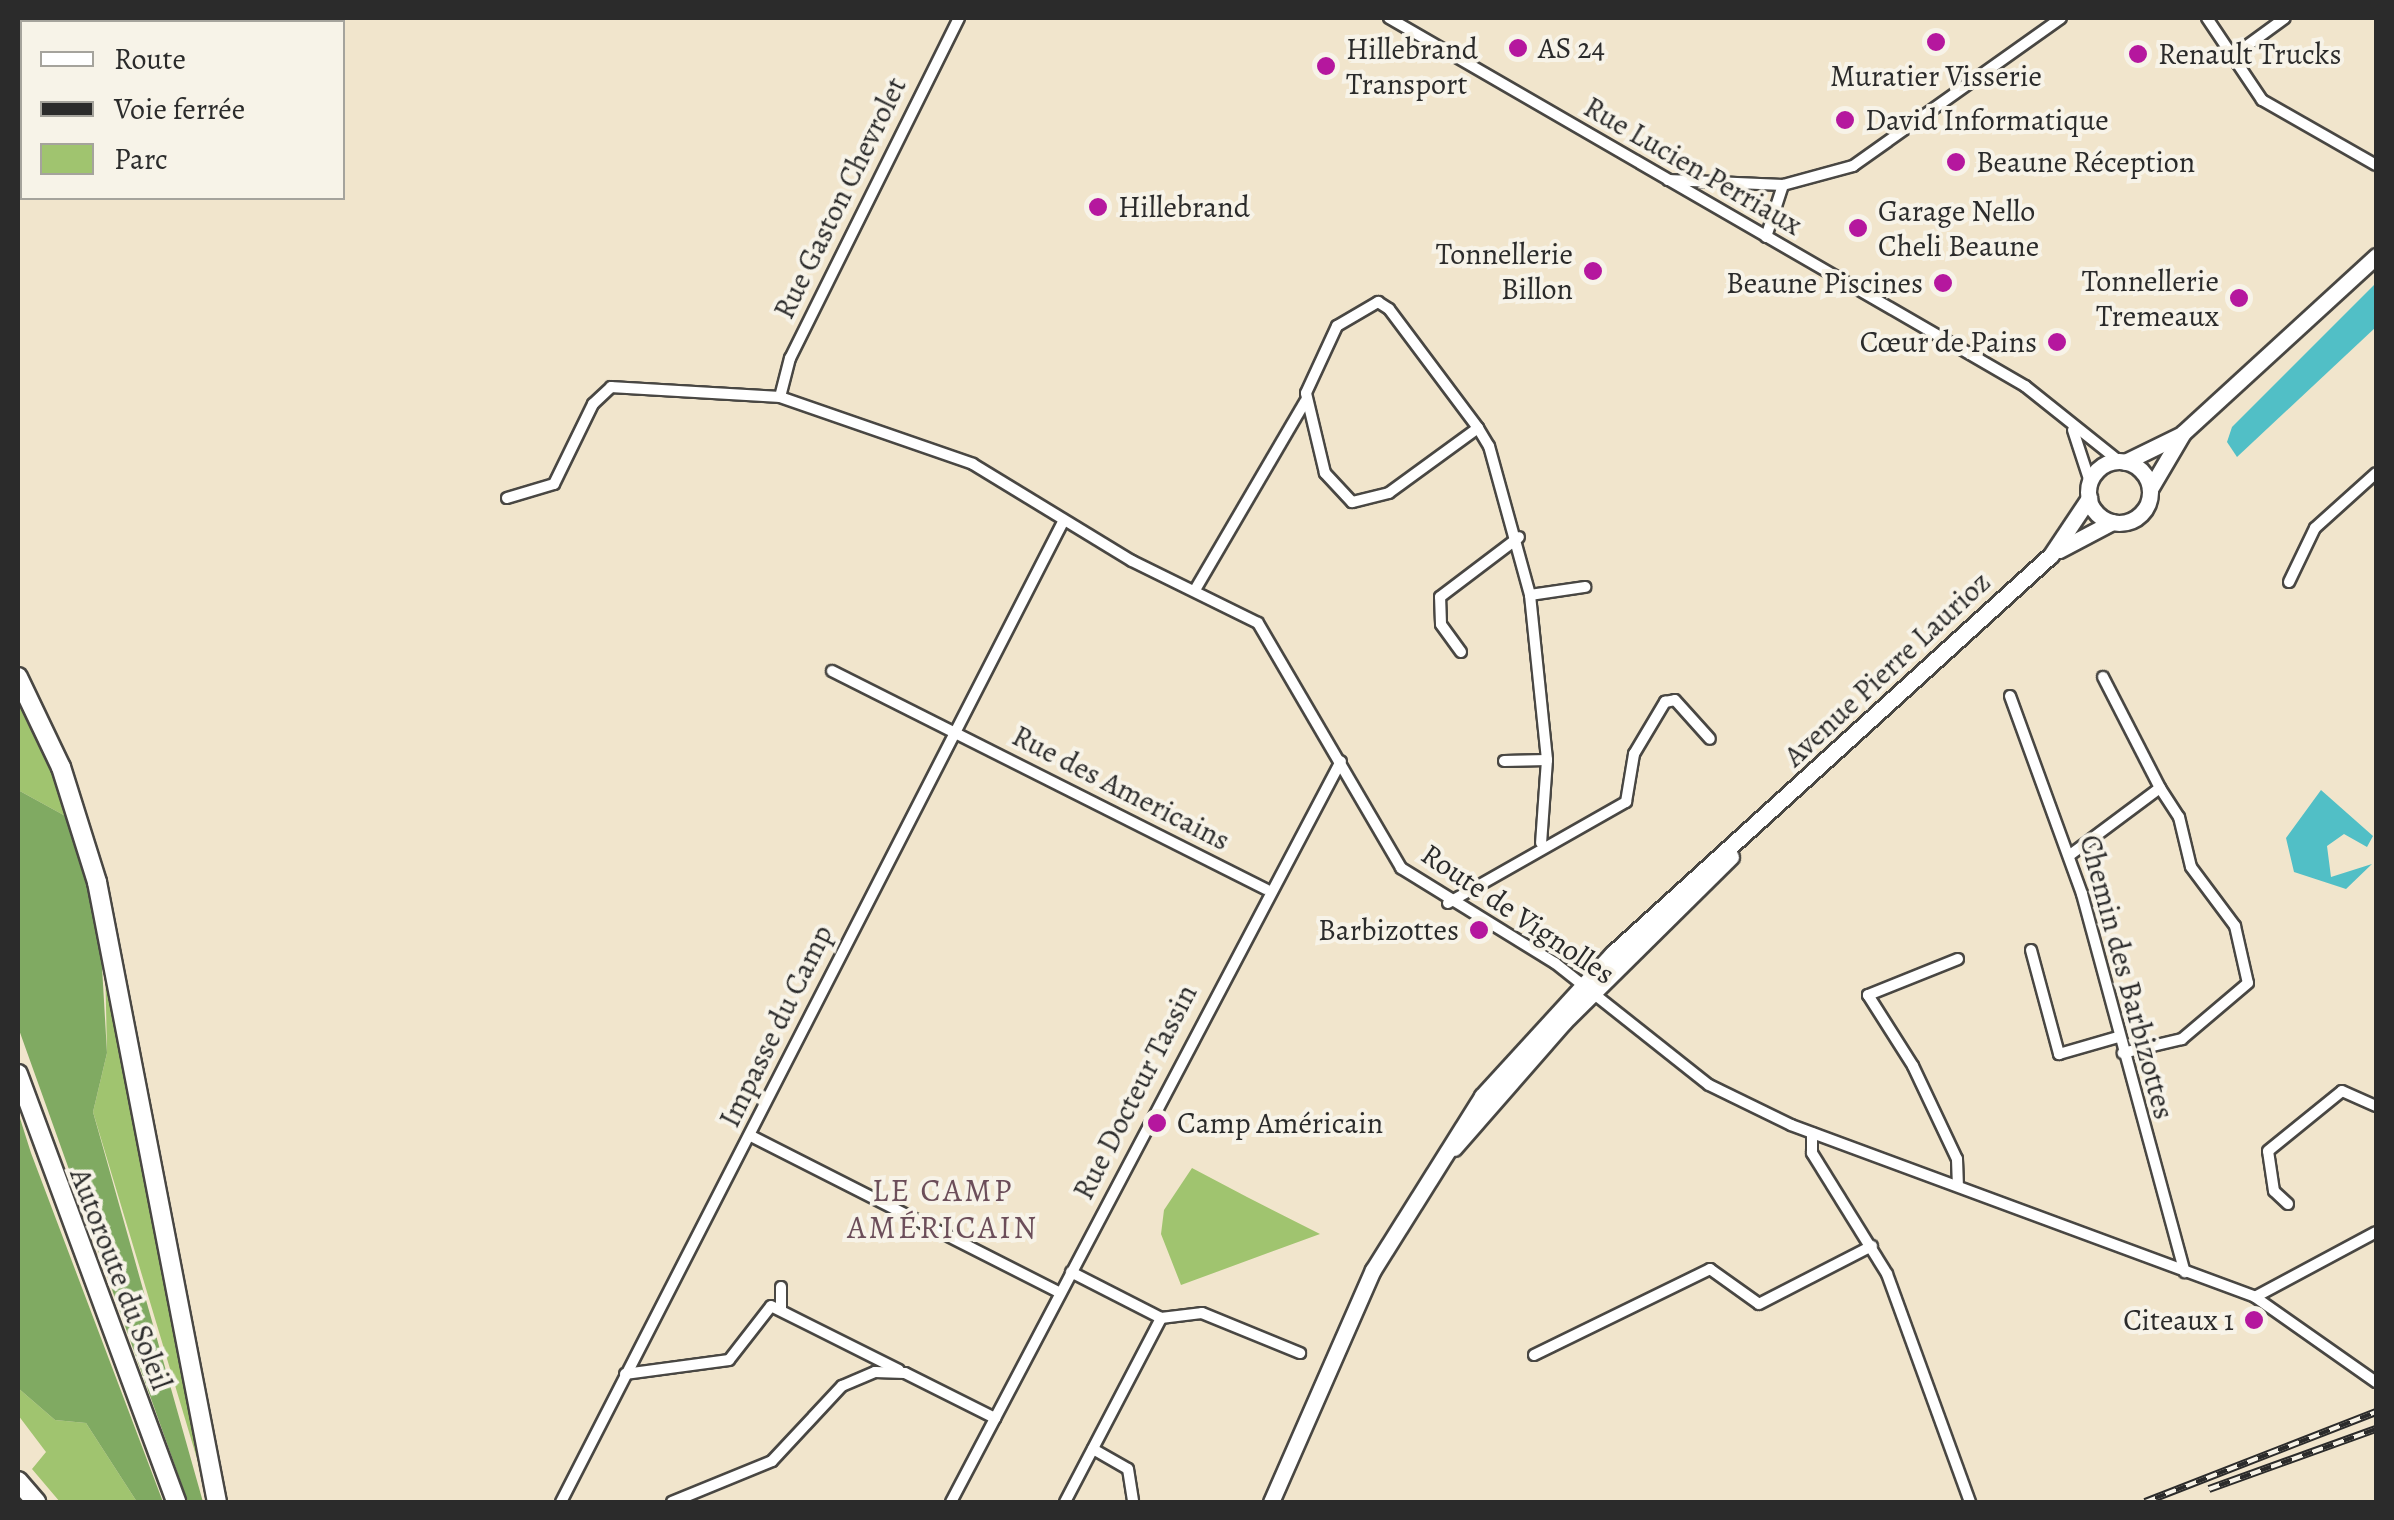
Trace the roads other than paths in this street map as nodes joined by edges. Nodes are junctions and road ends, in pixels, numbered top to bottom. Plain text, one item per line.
1 (959, 18) edge
2 (1389, 18) edge
3 (2061, 18) edge
4 (2207, 18) edge
5 (2286, 18) edge
6 (2237, 53) junction
7 (2376, 165) edge
8 (1668, 180) junction
9 (1783, 185) junction
10 (1766, 238) junction
11 (2376, 256) edge
12 (784, 398) junction
13 (1305, 402) junction
14 (2070, 425) junction
15 (1478, 428) junction
16 (2183, 434) junction
17 (2122, 462) junction
18 (2376, 474) edge
19 (2150, 489) junction
20 (2090, 490) junction
21 (507, 498) dead end
22 (1064, 520) junction
23 (2112, 522) junction
24 (1519, 536) junction
25 (2051, 555) junction
26 (2289, 582) dead end
27 (1585, 587) dead end
28 (1195, 590) junction
29 (1530, 595) junction
30 (1462, 652) dead end
31 (832, 671) dead end
32 (18, 677) edge
33 (2103, 677) dead end
34 (2010, 696) dead end
35 (953, 732) junction
36 (1710, 739) dead end
37 (1547, 760) junction
38 (1341, 761) junction
39 (1504, 762) dead end
40 (2160, 788) junction
41 (1541, 844) junction
42 (2070, 855) junction
43 (1266, 889) junction
44 (1448, 903) junction
45 (2031, 950) dead end
46 (1958, 959) dead end
47 (1588, 987) junction
48 (2118, 1037) junction
49 (2123, 1053) junction
50 (18, 1074) edge
51 (2376, 1106) edge
52 (1812, 1133) junction
53 (754, 1136) junction
54 (1958, 1184) junction
55 (2288, 1204) dead end
56 (2376, 1232) edge
57 (1872, 1246) junction
58 (1071, 1272) junction
59 (2185, 1272) junction
60 (780, 1286) dead end
61 (1060, 1292) junction
62 (2256, 1297) junction
63 (781, 1308) junction
64 (1161, 1318) junction
65 (1300, 1352) dead end
66 (1534, 1354) dead end
67 (904, 1373) junction
68 (625, 1374) junction
69 (2376, 1382) edge
70 (995, 1418) junction
71 (1093, 1449) junction
72 (18, 1481) edge
73 (36, 1502) edge
74 (176, 1502) edge
75 (216, 1502) edge
76 (560, 1502) edge
77 (672, 1502) edge
78 (951, 1502) edge
79 (1065, 1502) edge
80 (1133, 1502) edge
81 (1271, 1502) edge
82 (1970, 1502) edge

1 - 12 street, Rue Gaston Chevrolet
2 - 8 street, Rue Lucien Perriaux
3 - 9 street
4 - 6 street
5 - 6 street
6 - 7 street
8 - 9 street
8 - 10 street, Rue Lucien Perriaux
9 - 10 street
10 - 14 street, Rue Lucien Perriaux
11 - 16 main road
12 - 21 street, Route de Vignolles
12 - 22 street, Route de Vignolles
13 - 15 street
13 - 15 street
13 - 28 street
14 - 17 street, Rue Lucien Perriaux
14 - 20 street, Rue Lucien Perriaux
15 - 24 street
16 - 17 main road
16 - 19 main road
17 - 19 main road
17 - 20 main road
18 - 26 street
19 - 23 main road, Avenue Pierre Laurioz
20 - 23 main road
20 - 25 main road, Avenue Pierre Laurioz
22 - 28 street, Route de Vignolles
22 - 35 street, Impasse du Camp
23 - 25 main road, Avenue Pierre Laurioz
24 - 29 street
24 - 30 street
25 - 47 main road, Avenue Pierre Laurioz
27 - 29 street
28 - 38 street, Route de Vignolles
29 - 37 street
31 - 35 street, Rue des Americains
32 - 75 highway
33 - 40 street
34 - 42 street, Chemin des Barbizottes
35 - 43 street, Rue des Americains
35 - 53 street, Impasse du Camp
36 - 41 street
37 - 39 street
37 - 41 street
38 - 43 street, Rue Docteur Tassin
38 - 44 street, Route de Vignolles
40 - 42 street
40 - 49 street
41 - 44 street
42 - 48 street, Chemin des Barbizottes
43 - 58 street, Rue Docteur Tassin
44 - 47 street, Route de Vignolles
45 - 48 street
46 - 54 street
47 - 52 street, Route de Vignolles
47 - 81 main road, Avenue Pierre Laurioz
48 - 49 street, Chemin des Barbizottes
49 - 59 street, Chemin des Barbizottes
50 - 74 highway, Autoroute du Soleil
51 - 55 street
52 - 54 street, Route de Vignolles
52 - 57 street
53 - 61 street
53 - 68 street, Impasse du Camp
54 - 59 street, Route de Vignolles
56 - 62 street
57 - 66 street
57 - 82 street
58 - 61 street, Rue Docteur Tassin
58 - 64 street
59 - 62 street, Route de Vignolles
60 - 63 street
61 - 70 street, Rue Docteur Tassin
62 - 69 street, Route de Vignolles
63 - 67 street
63 - 68 street
64 - 65 street
64 - 71 street
67 - 70 street
67 - 77 street
68 - 76 street, Impasse du Camp
70 - 78 street, Rue Docteur Tassin
71 - 79 street
71 - 80 street
72 - 73 highway

